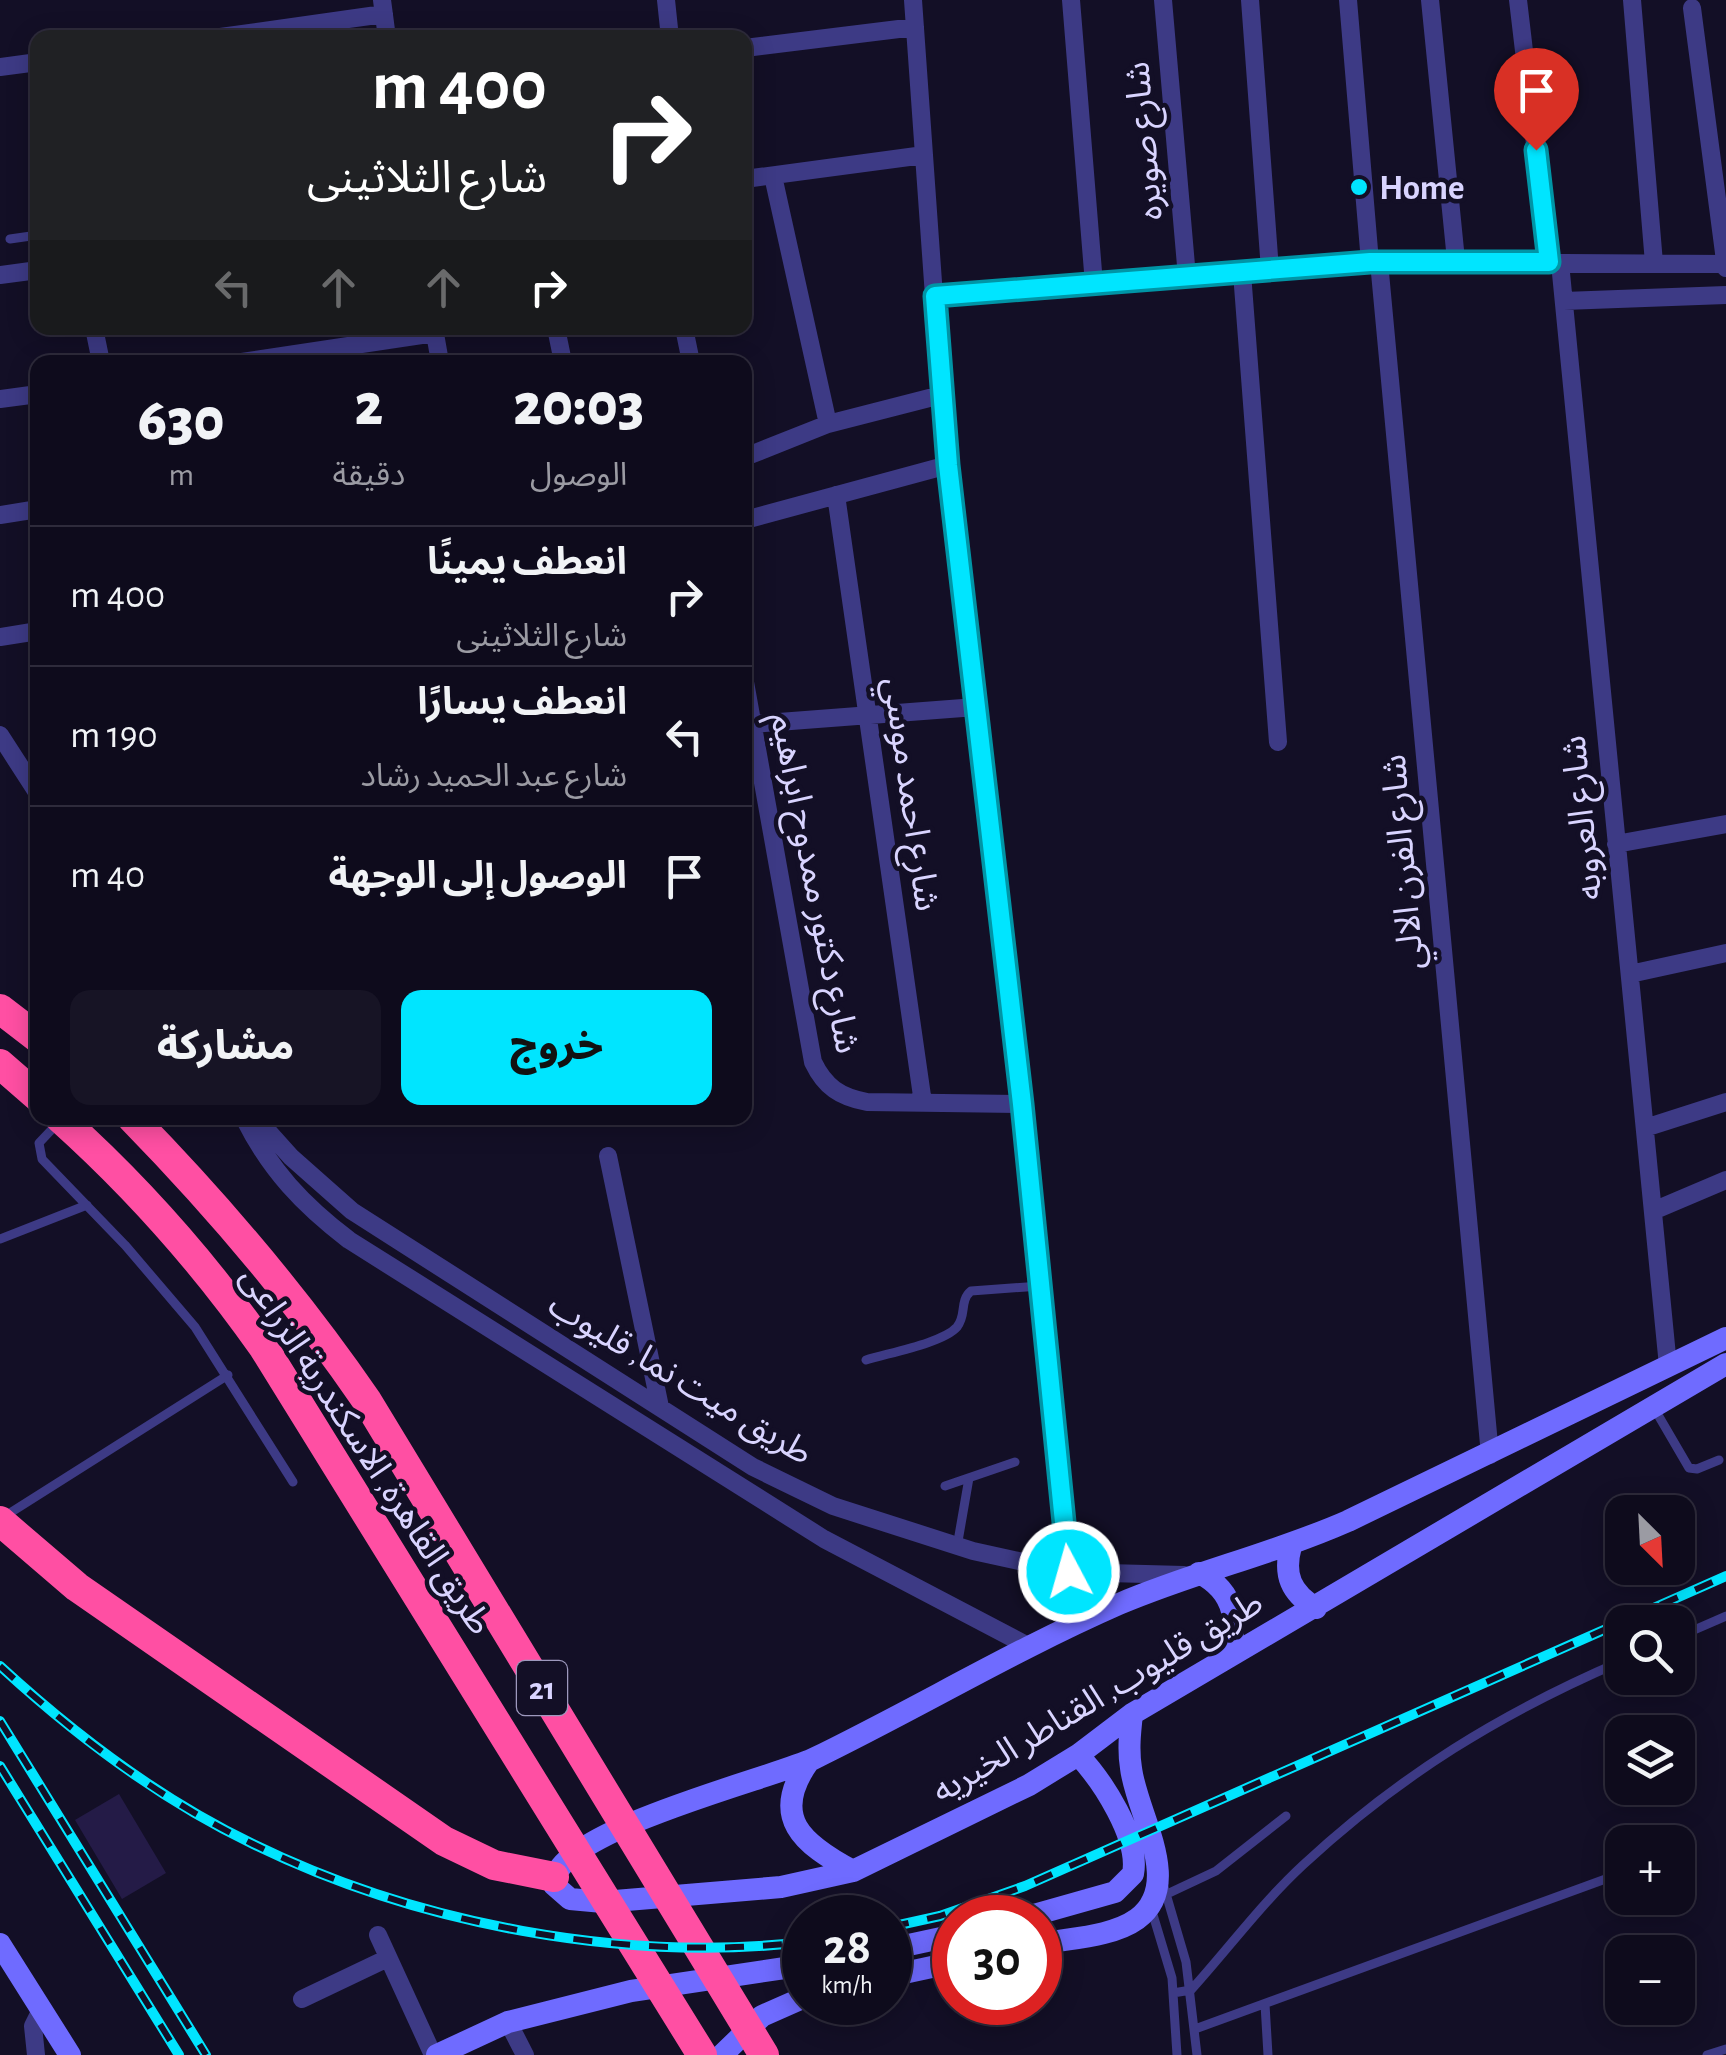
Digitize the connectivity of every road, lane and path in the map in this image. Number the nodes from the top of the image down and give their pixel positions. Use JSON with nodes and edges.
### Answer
{"nodes":[{"id":1,"x":666,"y":0,"type":"edge"},
{"id":2,"x":913,"y":0,"type":"edge"},
{"id":3,"x":1071,"y":0,"type":"edge"},
{"id":4,"x":1163,"y":0,"type":"edge"},
{"id":5,"x":1250,"y":0,"type":"edge"},
{"id":6,"x":1348,"y":0,"type":"edge"},
{"id":7,"x":1430,"y":0,"type":"edge"},
{"id":8,"x":1518,"y":0,"type":"edge"},
{"id":9,"x":1632,"y":0,"type":"edge"},
{"id":10,"x":383,"y":7,"type":"edge"},
{"id":11,"x":1692,"y":8,"type":"dead end"},
{"id":12,"x":915,"y":27,"type":"junction"},
{"id":13,"x":257,"y":30,"type":"edge"},
{"id":14,"x":669,"y":30,"type":"edge"},
{"id":15,"x":752,"y":47,"type":"edge"},
{"id":16,"x":30,"y":63,"type":"edge"},
{"id":17,"x":0,"y":67,"type":"edge"},
{"id":18,"x":924,"y":155,"type":"junction"},
{"id":19,"x":773,"y":176,"type":"junction"},
{"id":20,"x":752,"y":178,"type":"edge"},
{"id":21,"x":30,"y":236,"type":"edge"},
{"id":22,"x":10,"y":239,"type":"dead end"},
{"id":23,"x":1456,"y":260,"type":"junction"},
{"id":24,"x":1375,"y":262,"type":"junction"},
{"id":25,"x":1555,"y":262,"type":"junction"},
{"id":26,"x":1654,"y":263,"type":"junction"},
{"id":27,"x":1726,"y":265,"type":"edge"},
{"id":28,"x":1270,"y":270,"type":"junction"},
{"id":29,"x":30,"y":271,"type":"edge"},
{"id":30,"x":1242,"y":272,"type":"junction"},
{"id":31,"x":0,"y":275,"type":"edge"},
{"id":32,"x":1187,"y":277,"type":"junction"},
{"id":33,"x":1094,"y":284,"type":"junction"},
{"id":34,"x":1726,"y":295,"type":"edge"},
{"id":35,"x":935,"y":296,"type":"junction"},
{"id":36,"x":1564,"y":300,"type":"junction"},
{"id":37,"x":405,"y":335,"type":"edge"},
{"id":38,"x":284,"y":355,"type":"edge"},
{"id":39,"x":30,"y":395,"type":"edge"},
{"id":40,"x":941,"y":395,"type":"junction"},
{"id":41,"x":0,"y":400,"type":"edge"},
{"id":42,"x":828,"y":424,"type":"junction"},
{"id":43,"x":752,"y":455,"type":"edge"},
{"id":44,"x":948,"y":465,"type":"junction"},
{"id":45,"x":836,"y":495,"type":"junction"},
{"id":46,"x":30,"y":510,"type":"edge"},
{"id":47,"x":0,"y":515,"type":"edge"},
{"id":48,"x":752,"y":518,"type":"edge"},
{"id":49,"x":30,"y":632,"type":"edge"},
{"id":50,"x":0,"y":637,"type":"edge"},
{"id":51,"x":976,"y":707,"type":"junction"},
{"id":52,"x":868,"y":715,"type":"junction"},
{"id":53,"x":752,"y":724,"type":"joint"},
{"id":54,"x":0,"y":734,"type":"edge"},
{"id":55,"x":1278,"y":742,"type":"dead end"},
{"id":56,"x":30,"y":781,"type":"edge"},
{"id":57,"x":1726,"y":824,"type":"edge"},
{"id":58,"x":1616,"y":844,"type":"junction"},
{"id":59,"x":1726,"y":953,"type":"edge"},
{"id":60,"x":1630,"y":974,"type":"junction"},
{"id":61,"x":0,"y":1009,"type":"edge"},
{"id":62,"x":30,"y":1032,"type":"edge"},
{"id":63,"x":0,"y":1064,"type":"edge"},
{"id":64,"x":30,"y":1091,"type":"edge"},
{"id":65,"x":1726,"y":1102,"type":"edge"},
{"id":66,"x":923,"y":1103,"type":"junction"},
{"id":67,"x":1022,"y":1104,"type":"junction"},
{"id":68,"x":55,"y":1125,"type":"edge"},
{"id":69,"x":68,"y":1125,"type":"edge"},
{"id":70,"x":139,"y":1125,"type":"edge"},
{"id":71,"x":248,"y":1125,"type":"edge"},
{"id":72,"x":262,"y":1125,"type":"edge"},
{"id":73,"x":1644,"y":1128,"type":"junction"},
{"id":74,"x":608,"y":1156,"type":"dead end"},
{"id":75,"x":1726,"y":1180,"type":"edge"},
{"id":76,"x":86,"y":1205,"type":"junction"},
{"id":77,"x":1653,"y":1211,"type":"junction"},
{"id":78,"x":0,"y":1239,"type":"edge"},
{"id":79,"x":1040,"y":1286,"type":"junction"},
{"id":80,"x":1726,"y":1338,"type":"edge"},
{"id":81,"x":866,"y":1360,"type":"dead end"},
{"id":82,"x":1726,"y":1364,"type":"edge"},
{"id":83,"x":1668,"y":1366,"type":"junction"},
{"id":84,"x":228,"y":1375,"type":"junction"},
{"id":85,"x":1653,"y":1405,"type":"junction"},
{"id":86,"x":660,"y":1408,"type":"junction"},
{"id":87,"x":1490,"y":1456,"type":"junction"},
{"id":88,"x":1720,"y":1460,"type":"dead end"},
{"id":89,"x":1016,"y":1462,"type":"dead end"},
{"id":90,"x":969,"y":1478,"type":"junction"},
{"id":91,"x":294,"y":1482,"type":"dead end"},
{"id":92,"x":946,"y":1486,"type":"dead end"},
{"id":93,"x":0,"y":1520,"type":"edge"},
{"id":94,"x":1291,"y":1546,"type":"junction"},
{"id":95,"x":957,"y":1547,"type":"junction"},
{"id":96,"x":1069,"y":1572,"type":"junction"},
{"id":97,"x":1195,"y":1574,"type":"junction"},
{"id":98,"x":1316,"y":1608,"type":"junction"},
{"id":99,"x":1726,"y":1616,"type":"edge"},
{"id":100,"x":1695,"y":1630,"type":"edge"},
{"id":101,"x":1028,"y":1646,"type":"junction"},
{"id":102,"x":1222,"y":1660,"type":"junction"},
{"id":103,"x":1605,"y":1669,"type":"edge"},
{"id":104,"x":1132,"y":1714,"type":"junction"},
{"id":105,"x":1078,"y":1755,"type":"junction"},
{"id":106,"x":810,"y":1761,"type":"junction"},
{"id":107,"x":1286,"y":1816,"type":"dead end"},
{"id":108,"x":852,"y":1871,"type":"junction"},
{"id":109,"x":554,"y":1877,"type":"junction"},
{"id":110,"x":1605,"y":1879,"type":"edge"},
{"id":111,"x":1126,"y":1884,"type":"junction"},
{"id":112,"x":1158,"y":1900,"type":"junction"},
{"id":113,"x":1062,"y":1907,"type":"edge"},
{"id":114,"x":378,"y":1935,"type":"dead end"},
{"id":115,"x":1062,"y":1939,"type":"edge"},
{"id":116,"x":0,"y":1944,"type":"edge"},
{"id":117,"x":388,"y":1958,"type":"junction"},
{"id":118,"x":782,"y":1968,"type":"edge"},
{"id":119,"x":1191,"y":1990,"type":"junction"},
{"id":120,"x":1173,"y":1993,"type":"junction"},
{"id":121,"x":302,"y":1999,"type":"dead end"},
{"id":122,"x":1264,"y":2004,"type":"junction"},
{"id":123,"x":782,"y":2007,"type":"edge"},
{"id":124,"x":41,"y":2010,"type":"junction"},
{"id":125,"x":508,"y":2022,"type":"junction"},
{"id":126,"x":1196,"y":2029,"type":"junction"},
{"id":127,"x":1726,"y":2049,"type":"edge"},
{"id":128,"x":446,"y":2053,"type":"edge"},
{"id":129,"x":36,"y":2055,"type":"edge"},
{"id":130,"x":70,"y":2055,"type":"edge"},
{"id":131,"x":525,"y":2055,"type":"edge"},
{"id":132,"x":702,"y":2055,"type":"edge"},
{"id":133,"x":722,"y":2055,"type":"edge"},
{"id":134,"x":764,"y":2055,"type":"edge"},
{"id":135,"x":1177,"y":2055,"type":"edge"},
{"id":136,"x":1197,"y":2055,"type":"edge"},
{"id":137,"x":1268,"y":2055,"type":"edge"},
{"id":138,"x":1707,"y":2055,"type":"edge"}],
"edges":[{"from":1,"to":14,"type":"street"},
{"from":2,"to":12,"type":"street"},
{"from":3,"to":33,"type":"street"},
{"from":4,"to":32,"type":"street","name":"شارع صويره"},
{"from":5,"to":28,"type":"street"},
{"from":6,"to":24,"type":"street","name":"شارع الفرن الالي"},
{"from":7,"to":23,"type":"street"},
{"from":8,"to":25,"type":"street","name":"شارع العروبه"},
{"from":9,"to":26,"type":"street"},
{"from":10,"to":13,"type":"street"},
{"from":11,"to":27,"type":"street"},
{"from":12,"to":15,"type":"street"},
{"from":12,"to":18,"type":"street"},
{"from":16,"to":17,"type":"street"},
{"from":18,"to":19,"type":"street"},
{"from":18,"to":35,"type":"street"},
{"from":19,"to":20,"type":"street"},
{"from":19,"to":42,"type":"street"},
{"from":21,"to":22,"type":"lane"},
{"from":23,"to":24,"type":"street"},
{"from":23,"to":25,"type":"street"},
{"from":24,"to":28,"type":"street"},
{"from":24,"to":87,"type":"street","name":"شارع الفرن الالي"},
{"from":25,"to":26,"type":"street"},
{"from":25,"to":36,"type":"street","name":"شارع العروبه"},
{"from":26,"to":27,"type":"street"},
{"from":28,"to":30,"type":"street"},
{"from":29,"to":31,"type":"street"},
{"from":30,"to":32,"type":"street"},
{"from":30,"to":55,"type":"street"},
{"from":32,"to":33,"type":"street"},
{"from":33,"to":35,"type":"street"},
{"from":34,"to":36,"type":"street"},
{"from":35,"to":40,"type":"street"},
{"from":36,"to":58,"type":"street","name":"شارع العروبه"},
{"from":37,"to":38,"type":"street"},
{"from":39,"to":41,"type":"street"},
{"from":40,"to":42,"type":"street"},
{"from":40,"to":44,"type":"street"},
{"from":42,"to":43,"type":"street"},
{"from":44,"to":45,"type":"street"},
{"from":44,"to":51,"type":"street"},
{"from":45,"to":48,"type":"street"},
{"from":45,"to":52,"type":"street","name":"شارع احمد موسي"},
{"from":46,"to":47,"type":"street"},
{"from":49,"to":50,"type":"street"},
{"from":51,"to":52,"type":"street"},
{"from":51,"to":67,"type":"street"},
{"from":52,"to":53,"type":"street"},
{"from":52,"to":66,"type":"street","name":"شارع احمد موسي"},
{"from":53,"to":66,"type":"street","name":"شارع دكتور ممدوح ابراهيم"},
{"from":54,"to":56,"type":"street"},
{"from":57,"to":58,"type":"street"},
{"from":58,"to":60,"type":"street","name":"شارع العروبه"},
{"from":59,"to":60,"type":"street"},
{"from":60,"to":73,"type":"street","name":"شارع العروبه"},
{"from":61,"to":62,"type":"highway"},
{"from":63,"to":64,"type":"highway"},
{"from":65,"to":73,"type":"street"},
{"from":66,"to":67,"type":"street"},
{"from":67,"to":79,"type":"street"},
{"from":68,"to":76,"type":"lane"},
{"from":69,"to":132,"type":"highway","name":"طريق القاهرة, الاسكندرية الزراعى","number":"21"},
{"from":70,"to":134,"type":"highway","name":"طريق القاهرة, الاسكندرية الزراعى","number":"21"},
{"from":71,"to":101,"type":"street","name":"طريق ميت نما, قليوب"},
{"from":72,"to":86,"type":"street","name":"طريق ميت نما, قليوب"},
{"from":73,"to":77,"type":"street","name":"شارع العروبه"},
{"from":74,"to":86,"type":"street"},
{"from":75,"to":77,"type":"street"},
{"from":76,"to":78,"type":"lane"},
{"from":76,"to":84,"type":"lane"},
{"from":77,"to":83,"type":"street","name":"شارع العروبه"},
{"from":79,"to":81,"type":"lane"},
{"from":79,"to":96,"type":"street"},
{"from":80,"to":83,"type":"main road","name":"طريق قليوب, القناطر الخيريه"},
{"from":82,"to":85,"type":"main road","name":"طريق قليوب, القناطر الخيريه"},
{"from":83,"to":87,"type":"main road","name":"طريق قليوب, القناطر الخيريه"},
{"from":84,"to":91,"type":"lane"},
{"from":84,"to":93,"type":"lane"},
{"from":85,"to":88,"type":"lane"},
{"from":85,"to":98,"type":"main road","name":"طريق قليوب, القناطر الخيريه"},
{"from":86,"to":95,"type":"street","name":"طريق ميت نما, قليوب"},
{"from":87,"to":94,"type":"main road","name":"طريق قليوب, القناطر الخيريه"},
{"from":89,"to":90,"type":"lane"},
{"from":90,"to":92,"type":"lane"},
{"from":90,"to":95,"type":"lane"},
{"from":93,"to":109,"type":"highway"},
{"from":94,"to":97,"type":"main road","name":"طريق قليوب, القناطر الخيريه"},
{"from":94,"to":98,"type":"main road"},
{"from":95,"to":96,"type":"street","name":"طريق ميت نما, قليوب"},
{"from":96,"to":97,"type":"street","name":"طريق ميت نما, قليوب"},
{"from":97,"to":101,"type":"main road","name":"طريق قليوب, القناطر الخيريه"},
{"from":97,"to":102,"type":"main road"},
{"from":98,"to":102,"type":"main road","name":"طريق قليوب, القناطر الخيريه"},
{"from":99,"to":100,"type":"lane"},
{"from":101,"to":106,"type":"main road","name":"طريق قليوب, القناطر الخيريه"},
{"from":102,"to":104,"type":"main road","name":"طريق قليوب, القناطر الخيريه"},
{"from":103,"to":119,"type":"lane"},
{"from":104,"to":105,"type":"main road","name":"طريق قليوب, القناطر الخيريه"},
{"from":104,"to":112,"type":"main road"},
{"from":105,"to":108,"type":"main road","name":"طريق قليوب, القناطر الخيريه"},
{"from":105,"to":111,"type":"main road"},
{"from":106,"to":108,"type":"main road"},
{"from":106,"to":109,"type":"main road","name":"طريق قليوب, القناطر الخيريه"},
{"from":107,"to":112,"type":"lane"},
{"from":108,"to":109,"type":"main road","name":"طريق قليوب, القناطر الخيريه"},
{"from":110,"to":122,"type":"lane"},
{"from":111,"to":112,"type":"main road"},
{"from":111,"to":113,"type":"main road"},
{"from":112,"to":115,"type":"main road"},
{"from":112,"to":119,"type":"lane"},
{"from":112,"to":120,"type":"lane"},
{"from":114,"to":117,"type":"street"},
{"from":116,"to":124,"type":"main road"},
{"from":117,"to":121,"type":"street"},
{"from":117,"to":128,"type":"street"},
{"from":118,"to":125,"type":"main road"},
{"from":119,"to":120,"type":"lane"},
{"from":119,"to":126,"type":"lane"},
{"from":120,"to":135,"type":"lane"},
{"from":122,"to":126,"type":"lane"},
{"from":122,"to":137,"type":"lane"},
{"from":123,"to":133,"type":"main road"},
{"from":124,"to":129,"type":"street"},
{"from":124,"to":130,"type":"main road"},
{"from":125,"to":128,"type":"main road"},
{"from":125,"to":131,"type":"street"},
{"from":126,"to":136,"type":"lane"},
{"from":127,"to":138,"type":"lane"}]}
